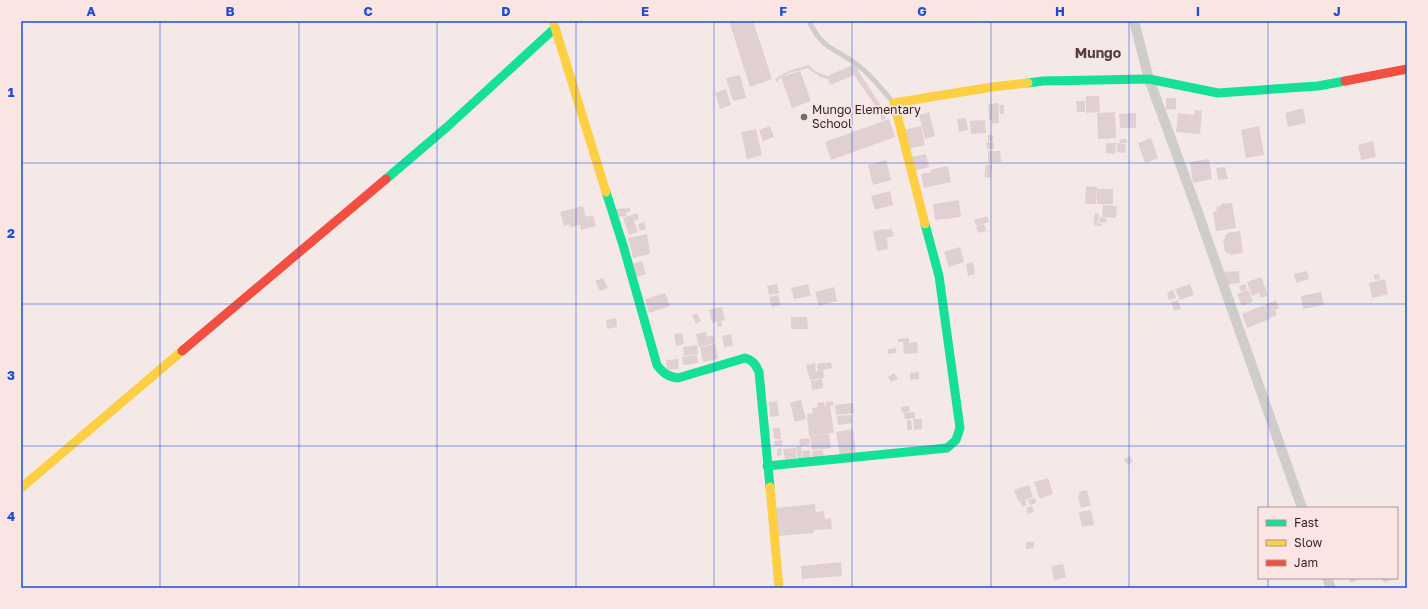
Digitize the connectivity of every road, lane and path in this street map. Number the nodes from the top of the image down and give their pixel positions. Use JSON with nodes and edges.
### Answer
{"nodes":[{"id":1,"x":809,"y":21,"type":"edge"},
{"id":2,"x":1134,"y":21,"type":"edge"},
{"id":3,"x":554,"y":25,"type":"edge"},
{"id":4,"x":1407,"y":69,"type":"edge"},
{"id":5,"x":1149,"y":79,"type":"junction"},
{"id":6,"x":894,"y":103,"type":"junction"},
{"id":7,"x":767,"y":466,"type":"junction"},
{"id":8,"x":21,"y":488,"type":"edge"},
{"id":9,"x":1302,"y":507,"type":"edge"},
{"id":10,"x":779,"y":588,"type":"edge"}],
"edges":[{"from":1,"to":6,"type":"lane"},
{"from":2,"to":5,"type":"street"},
{"from":3,"to":7,"type":"street"},
{"from":3,"to":8,"type":"street"},
{"from":4,"to":5,"type":"street"},
{"from":5,"to":6,"type":"street"},
{"from":5,"to":9,"type":"street"},
{"from":6,"to":7,"type":"street"},
{"from":7,"to":10,"type":"street"}]}
